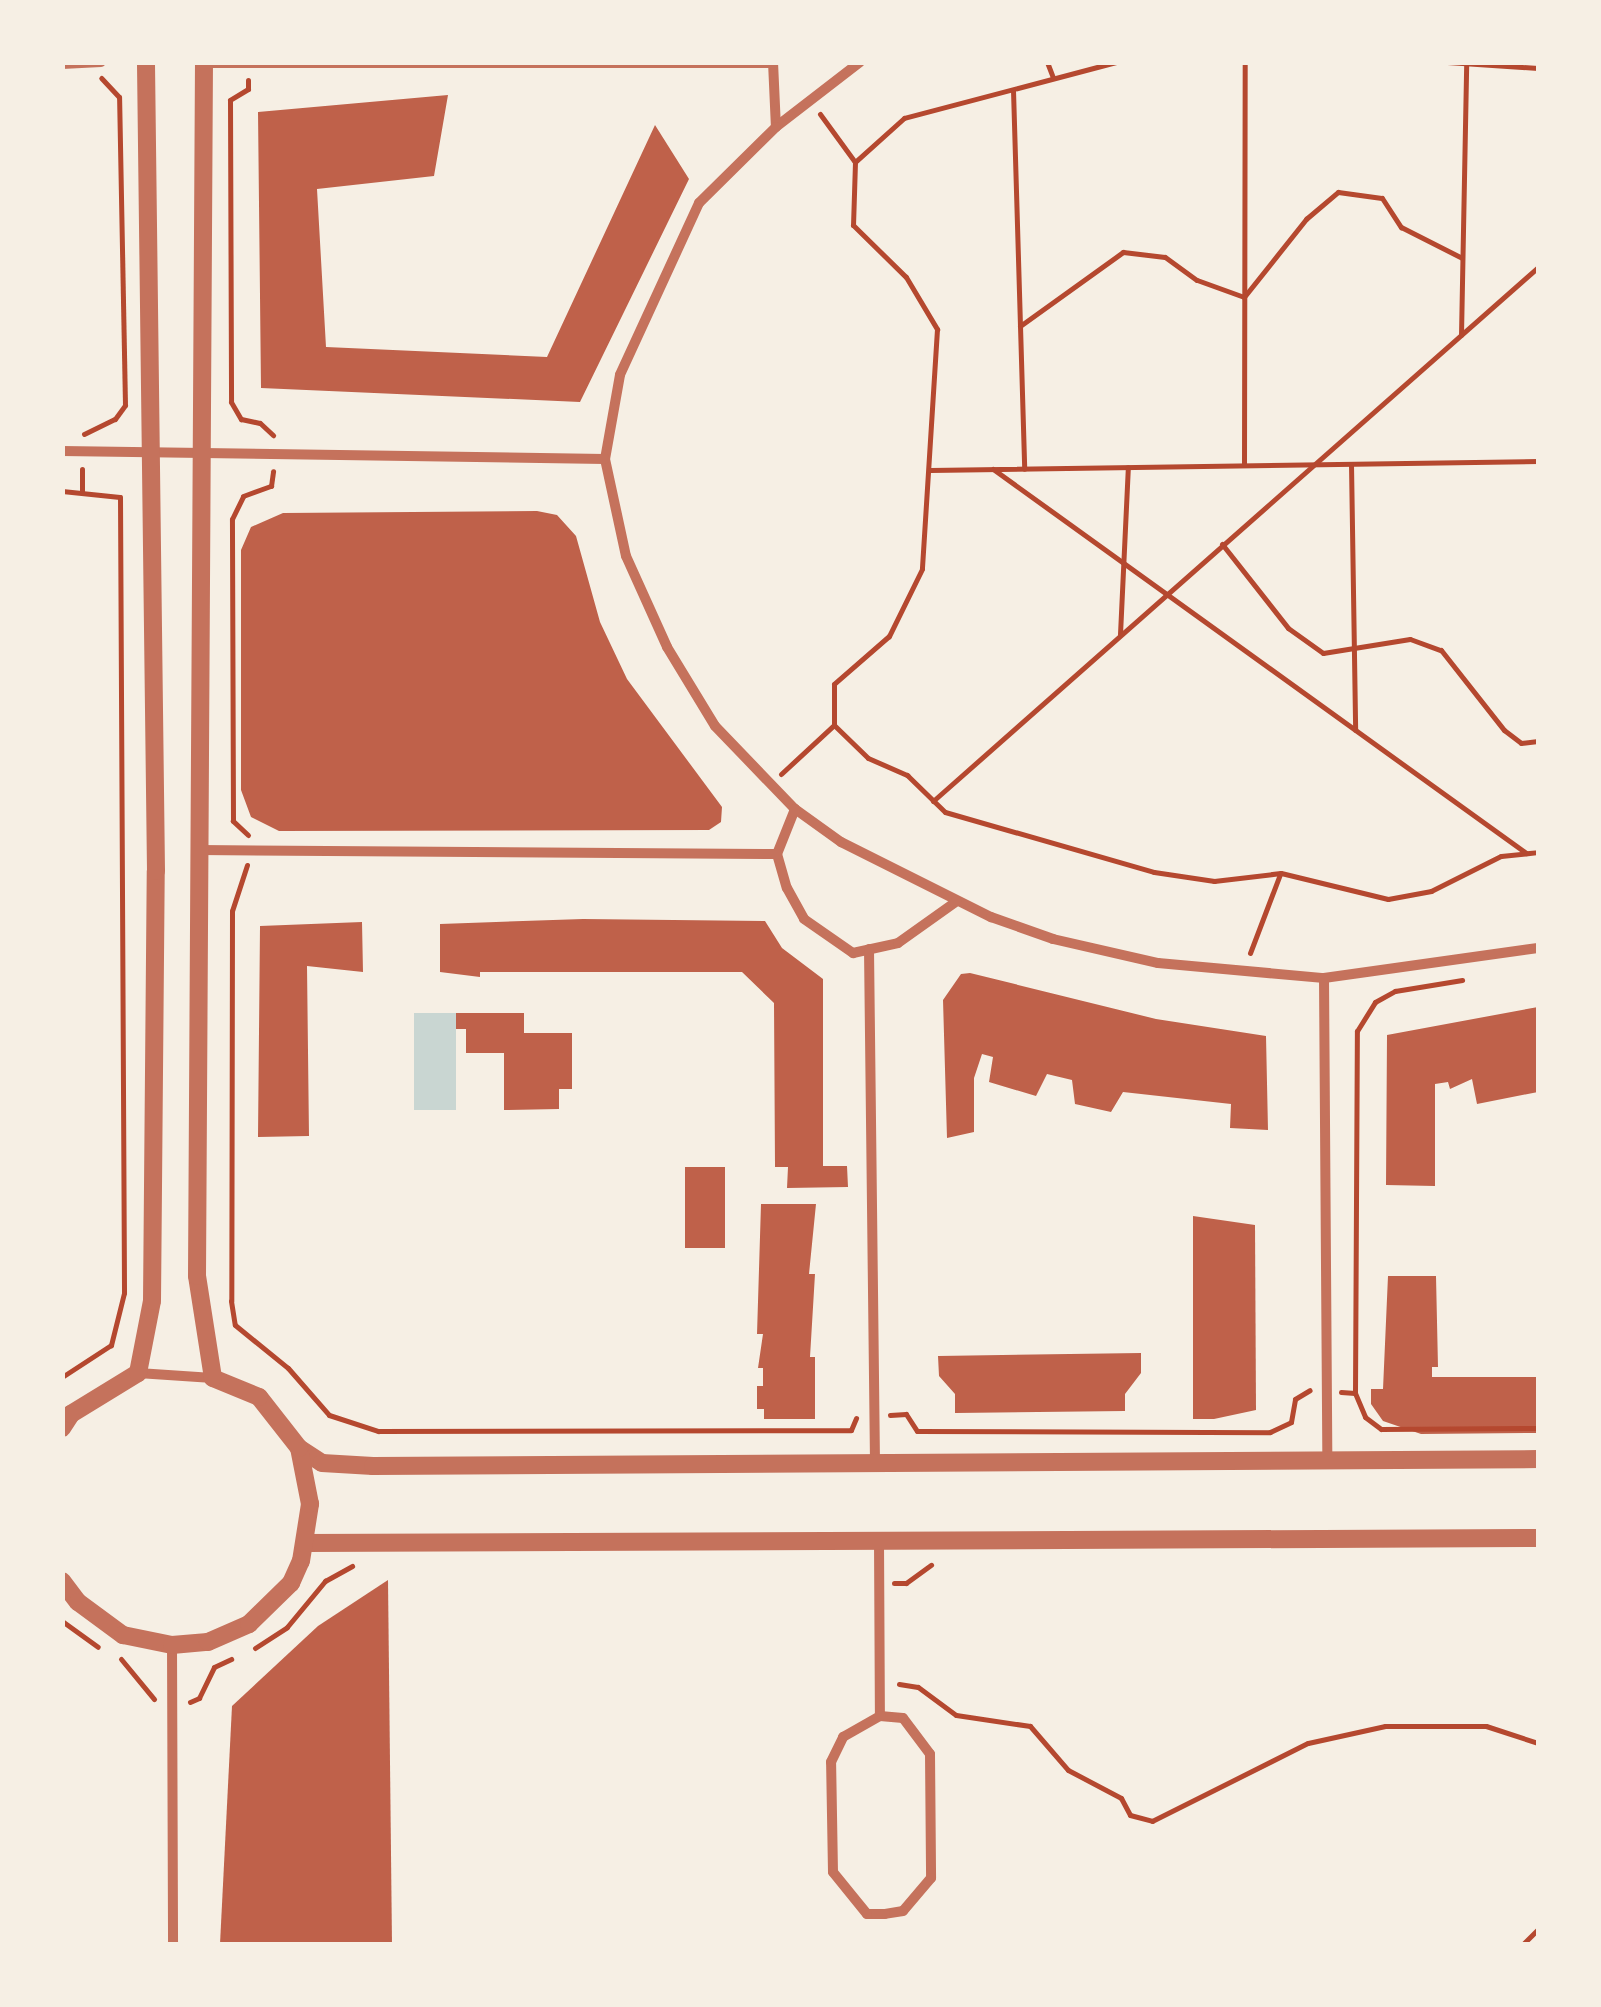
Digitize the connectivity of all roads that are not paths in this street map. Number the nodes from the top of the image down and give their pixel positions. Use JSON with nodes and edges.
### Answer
{"nodes":[{"id":1,"x":101,"y":62,"type":"edge"},
{"id":2,"x":146,"y":62,"type":"edge"},
{"id":3,"x":860,"y":62,"type":"edge"},
{"id":4,"x":204,"y":63,"type":"edge"},
{"id":5,"x":249,"y":63,"type":"edge"},
{"id":6,"x":773,"y":63,"type":"edge"},
{"id":7,"x":62,"y":64,"type":"edge"},
{"id":8,"x":776,"y":127,"type":"junction"},
{"id":9,"x":62,"y":451,"type":"edge"},
{"id":10,"x":148,"y":451,"type":"junction"},
{"id":11,"x":198,"y":455,"type":"junction"},
{"id":12,"x":605,"y":458,"type":"junction"},
{"id":13,"x":796,"y":809,"type":"junction"},
{"id":14,"x":199,"y":850,"type":"junction"},
{"id":15,"x":777,"y":854,"type":"junction"},
{"id":16,"x":956,"y":902,"type":"junction"},
{"id":17,"x":1538,"y":948,"type":"edge"},
{"id":18,"x":869,"y":949,"type":"junction"},
{"id":19,"x":1324,"y":978,"type":"junction"},
{"id":20,"x":138,"y":1373,"type":"junction"},
{"id":21,"x":213,"y":1378,"type":"junction"},
{"id":22,"x":62,"y":1428,"type":"edge"},
{"id":23,"x":299,"y":1448,"type":"junction"},
{"id":24,"x":1538,"y":1459,"type":"edge"},
{"id":25,"x":875,"y":1461,"type":"junction"},
{"id":26,"x":1327,"y":1461,"type":"junction"},
{"id":27,"x":1538,"y":1538,"type":"edge"},
{"id":28,"x":879,"y":1541,"type":"junction"},
{"id":29,"x":305,"y":1543,"type":"junction"},
{"id":30,"x":62,"y":1581,"type":"edge"},
{"id":31,"x":172,"y":1645,"type":"junction"},
{"id":32,"x":880,"y":1716,"type":"junction"},
{"id":33,"x":173,"y":1944,"type":"edge"}],
"edges":[{"from":1,"to":7,"type":"street"},
{"from":2,"to":10,"type":"street"},
{"from":3,"to":8,"type":"street"},
{"from":4,"to":5,"type":"street"},
{"from":4,"to":11,"type":"street"},
{"from":5,"to":6,"type":"street"},
{"from":6,"to":8,"type":"street"},
{"from":8,"to":12,"type":"street"},
{"from":9,"to":10,"type":"street"},
{"from":10,"to":11,"type":"street"},
{"from":10,"to":20,"type":"street"},
{"from":11,"to":12,"type":"street"},
{"from":11,"to":14,"type":"street"},
{"from":12,"to":13,"type":"street"},
{"from":13,"to":15,"type":"street"},
{"from":13,"to":16,"type":"street"},
{"from":14,"to":15,"type":"street"},
{"from":14,"to":21,"type":"street"},
{"from":15,"to":18,"type":"street"},
{"from":16,"to":18,"type":"street"},
{"from":16,"to":19,"type":"street"},
{"from":17,"to":19,"type":"street"},
{"from":18,"to":25,"type":"street"},
{"from":19,"to":26,"type":"street"},
{"from":20,"to":21,"type":"street"},
{"from":20,"to":22,"type":"street"},
{"from":21,"to":23,"type":"street"},
{"from":23,"to":25,"type":"street"},
{"from":23,"to":29,"type":"street"},
{"from":24,"to":26,"type":"street"},
{"from":25,"to":26,"type":"street"},
{"from":27,"to":28,"type":"street"},
{"from":28,"to":29,"type":"street"},
{"from":28,"to":32,"type":"street"},
{"from":29,"to":31,"type":"street"},
{"from":30,"to":31,"type":"street"},
{"from":31,"to":33,"type":"street"},
{"from":32,"to":32,"type":"street"}]}
